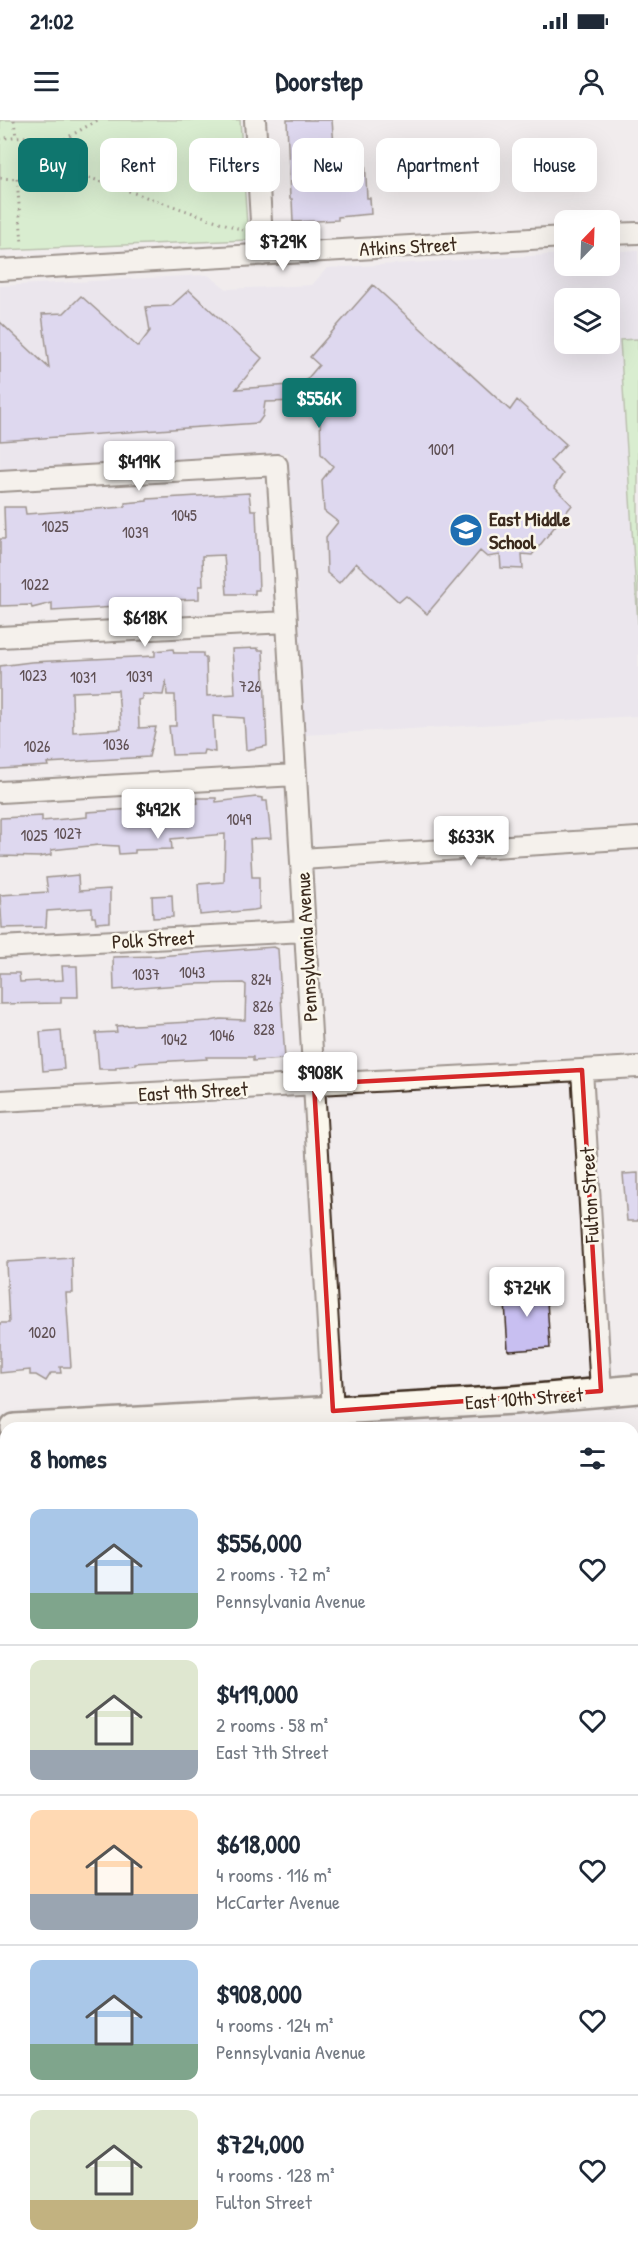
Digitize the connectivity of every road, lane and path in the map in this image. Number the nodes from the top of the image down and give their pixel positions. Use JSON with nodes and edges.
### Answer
{"nodes":[{"id":1,"x":14,"y":120,"type":"edge"},
{"id":2,"x":98,"y":120,"type":"edge"},
{"id":3,"x":255,"y":120,"type":"edge"},
{"id":4,"x":16,"y":137,"type":"junction"},
{"id":5,"x":33,"y":138,"type":"edge"},
{"id":6,"x":66,"y":138,"type":"edge"},
{"id":7,"x":0,"y":139,"type":"edge"},
{"id":8,"x":88,"y":177,"type":"edge"},
{"id":9,"x":0,"y":178,"type":"edge"},
{"id":10,"x":17,"y":179,"type":"joint"},
{"id":11,"x":244,"y":231,"type":"dead end"},
{"id":12,"x":638,"y":233,"type":"edge"},
{"id":13,"x":620,"y":234,"type":"edge"},
{"id":14,"x":554,"y":238,"type":"edge"},
{"id":15,"x":22,"y":243,"type":"dead end"},
{"id":16,"x":263,"y":255,"type":"junction"},
{"id":17,"x":0,"y":270,"type":"edge"},
{"id":18,"x":0,"y":481,"type":"edge"},
{"id":19,"x":288,"y":622,"type":"junction"},
{"id":20,"x":0,"y":637,"type":"edge"},
{"id":21,"x":296,"y":775,"type":"junction"},
{"id":22,"x":0,"y":792,"type":"edge"},
{"id":23,"x":638,"y":838,"type":"edge"},
{"id":24,"x":301,"y":859,"type":"junction"},
{"id":25,"x":305,"y":931,"type":"junction"},
{"id":26,"x":0,"y":947,"type":"edge"},
{"id":27,"x":638,"y":1066,"type":"edge"},
{"id":28,"x":582,"y":1070,"type":"junction"},
{"id":29,"x":314,"y":1084,"type":"junction"},
{"id":30,"x":0,"y":1101,"type":"edge"},
{"id":31,"x":638,"y":1389,"type":"edge"},
{"id":32,"x":601,"y":1391,"type":"junction"},
{"id":33,"x":333,"y":1419,"type":"edge"},
{"id":34,"x":227,"y":1422,"type":"edge"}],
"edges":[{"from":1,"to":4,"type":"path"},
{"from":2,"to":6,"type":"path"},
{"from":3,"to":16,"type":"street"},
{"from":4,"to":5,"type":"path"},
{"from":4,"to":7,"type":"path"},
{"from":8,"to":11,"type":"path"},
{"from":9,"to":10,"type":"path"},
{"from":10,"to":15,"type":"path"},
{"from":12,"to":13,"type":"street"},
{"from":14,"to":16,"type":"street","name":"Atkins Street"},
{"from":16,"to":17,"type":"street","name":"Atkins Street"},
{"from":18,"to":19,"type":"street","name":"Pennsylvania Avenue"},
{"from":19,"to":20,"type":"street"},
{"from":19,"to":21,"type":"street","name":"Pennsylvania Avenue"},
{"from":21,"to":22,"type":"street"},
{"from":21,"to":24,"type":"street","name":"Pennsylvania Avenue"},
{"from":23,"to":24,"type":"street"},
{"from":24,"to":25,"type":"street","name":"Pennsylvania Avenue"},
{"from":25,"to":26,"type":"street","name":"Polk Street"},
{"from":25,"to":29,"type":"street","name":"Pennsylvania Avenue"},
{"from":27,"to":28,"type":"street","name":"East 9th Street"},
{"from":28,"to":29,"type":"street","name":"East 9th Street"},
{"from":28,"to":32,"type":"street","name":"Fulton Street"},
{"from":29,"to":30,"type":"street","name":"East 9th Street"},
{"from":29,"to":33,"type":"street","name":"Pennsylvania Avenue"},
{"from":31,"to":32,"type":"street","name":"East 10th Street"},
{"from":32,"to":33,"type":"street","name":"East 10th Street"},
{"from":33,"to":34,"type":"street","name":"East 10th Street"}]}
